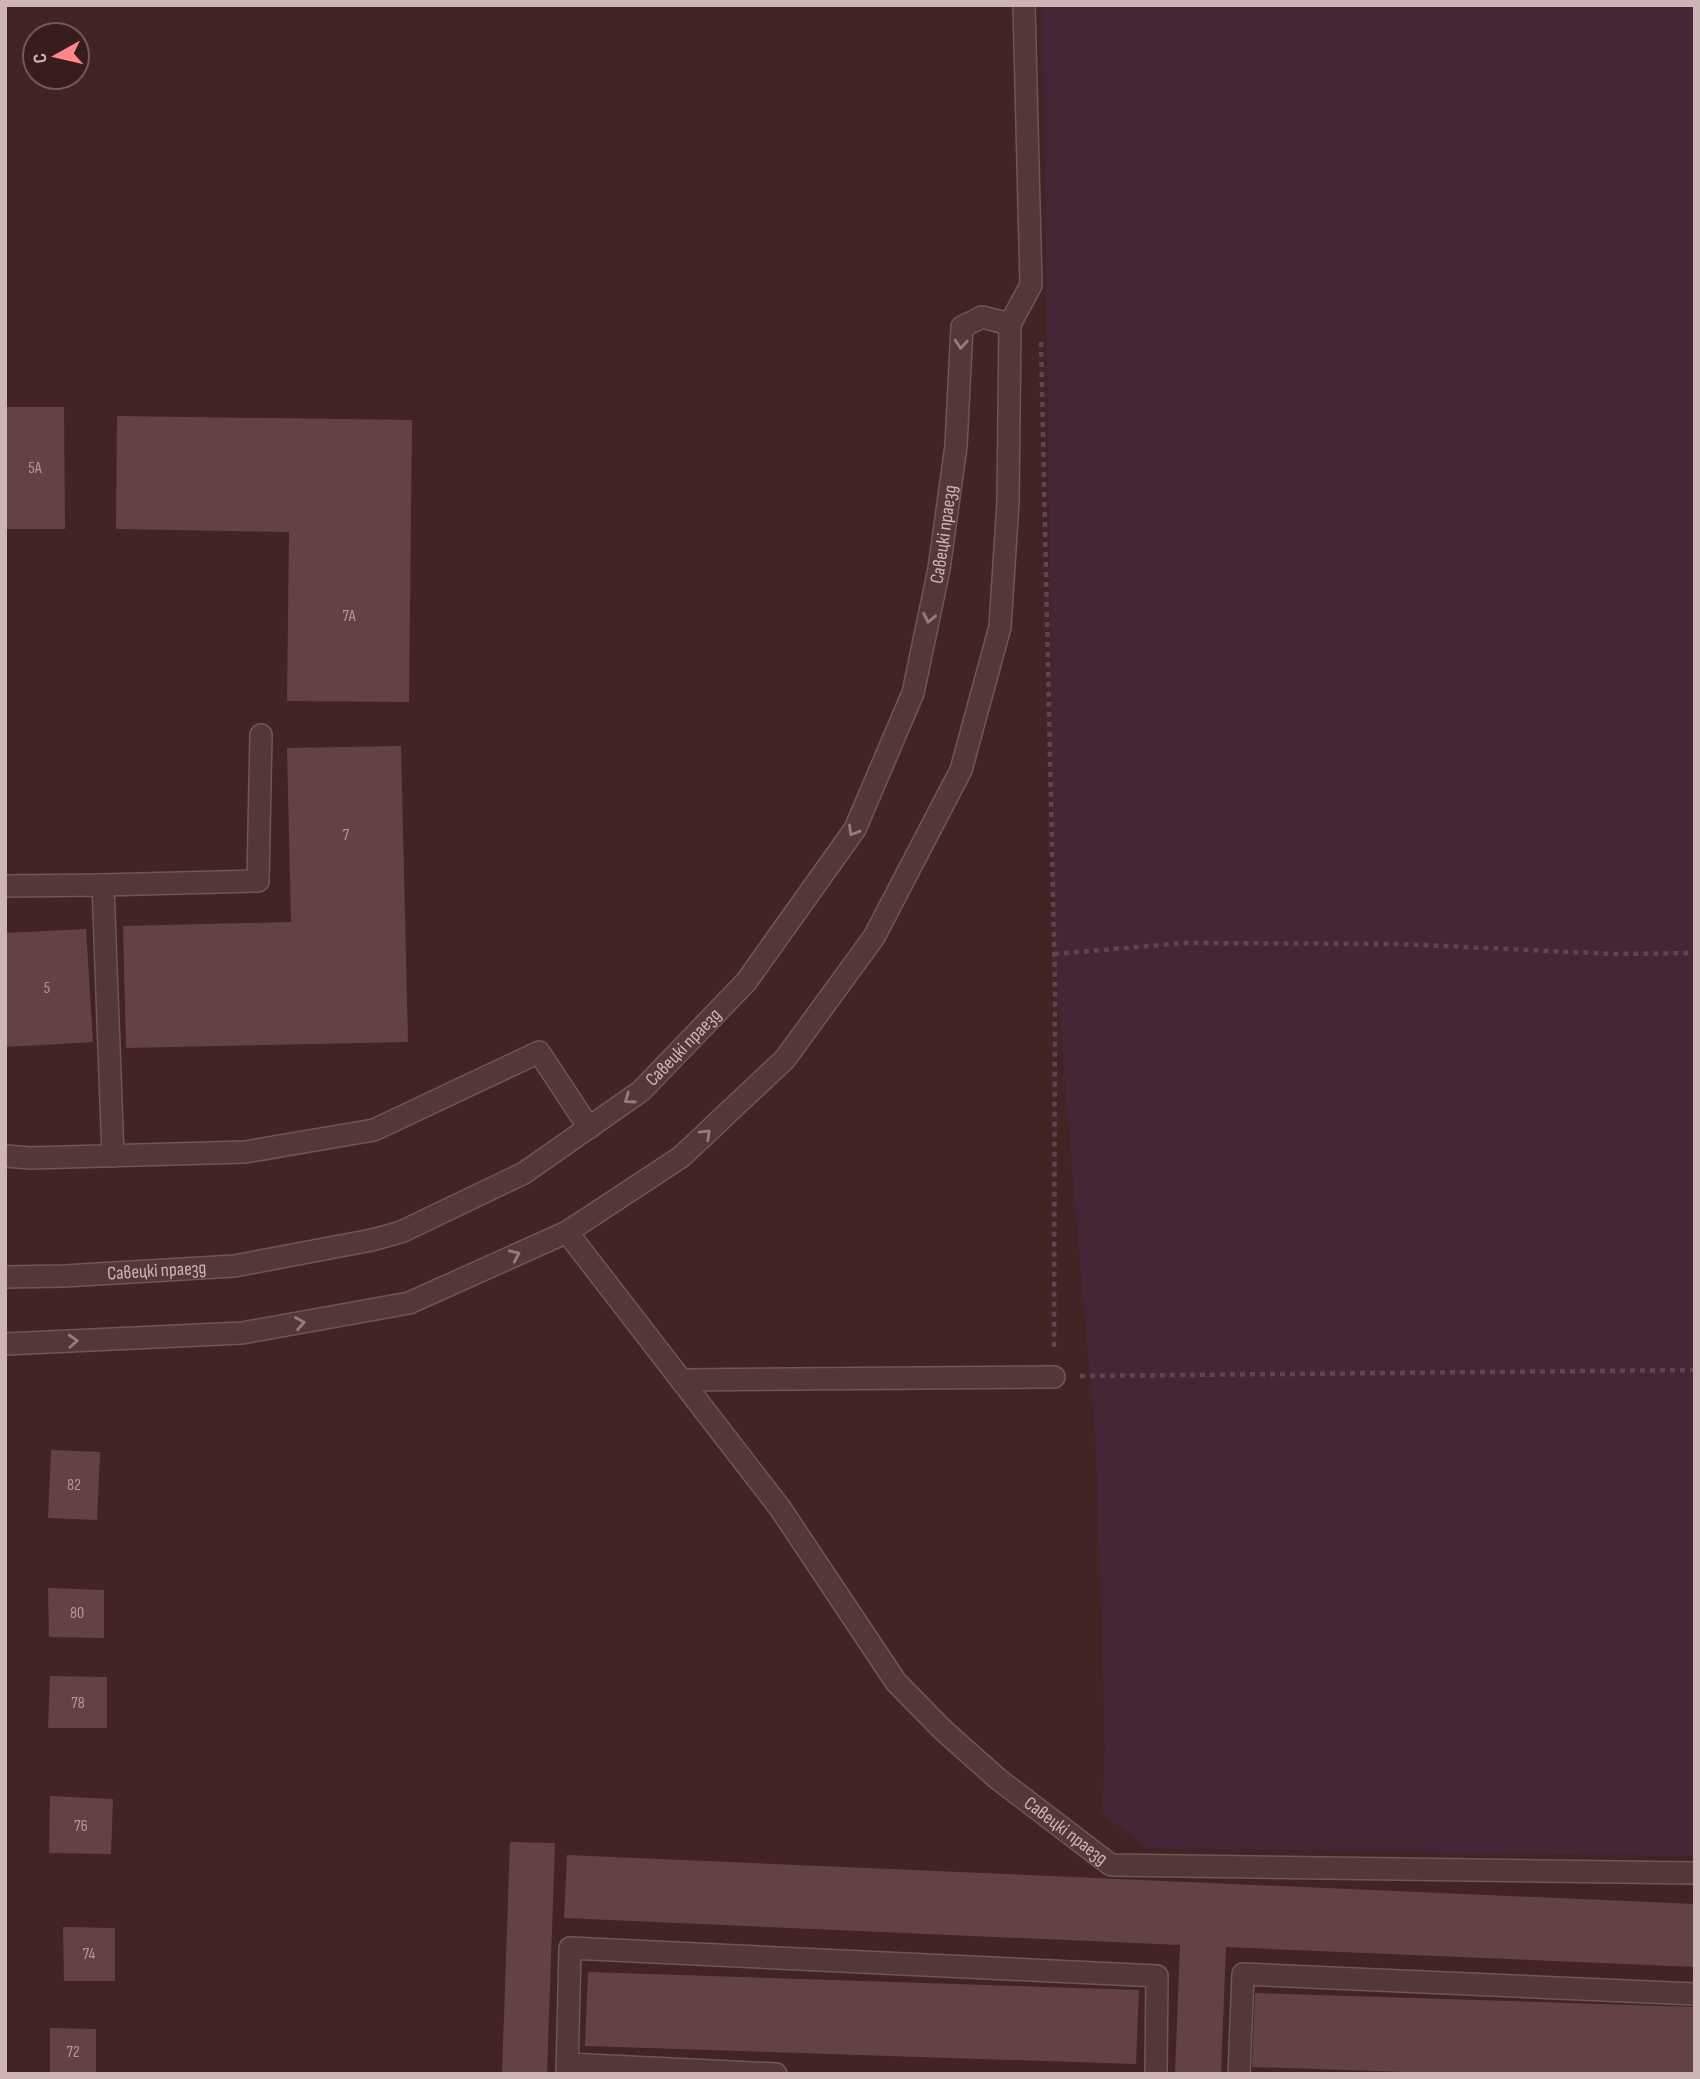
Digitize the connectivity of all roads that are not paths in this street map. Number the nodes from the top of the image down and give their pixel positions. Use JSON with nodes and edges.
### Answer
{"nodes":[{"id":1,"x":1024,"y":5,"type":"edge"},
{"id":2,"x":1010,"y":324,"type":"junction"},
{"id":3,"x":261,"y":735,"type":"dead end"},
{"id":4,"x":103,"y":885,"type":"junction"},
{"id":5,"x":5,"y":886,"type":"edge"},
{"id":6,"x":589,"y":1128,"type":"junction"},
{"id":7,"x":5,"y":1156,"type":"edge"},
{"id":8,"x":113,"y":1156,"type":"junction"},
{"id":9,"x":567,"y":1232,"type":"junction"},
{"id":10,"x":5,"y":1277,"type":"edge"},
{"id":11,"x":5,"y":1344,"type":"edge"},
{"id":12,"x":1054,"y":1377,"type":"road end"},
{"id":13,"x":681,"y":1380,"type":"junction"},
{"id":14,"x":1695,"y":1873,"type":"edge"},
{"id":15,"x":1695,"y":1994,"type":"edge"},
{"id":16,"x":567,"y":2069,"type":"edge"},
{"id":17,"x":776,"y":2074,"type":"edge"},
{"id":18,"x":1156,"y":2074,"type":"edge"},
{"id":19,"x":1239,"y":2074,"type":"edge"}],
"edges":[{"from":1,"to":2,"type":"street"},
{"from":2,"to":6,"type":"street","name":"Савецкі праезд","one_way":true},
{"from":9,"to":2,"type":"street","one_way":true},
{"from":3,"to":4,"type":"street"},
{"from":4,"to":5,"type":"street"},
{"from":4,"to":8,"type":"street"},
{"from":6,"to":8,"type":"street"},
{"from":6,"to":10,"type":"street","name":"Савецкі праезд"},
{"from":7,"to":8,"type":"street"},
{"from":11,"to":9,"type":"street","one_way":true},
{"from":9,"to":13,"type":"street","name":"Савецкі праезд"},
{"from":12,"to":13,"type":"street"},
{"from":13,"to":14,"type":"street","name":"Савецкі праезд"},
{"from":15,"to":19,"type":"street"},
{"from":16,"to":17,"type":"street"},
{"from":16,"to":18,"type":"street"}]}
